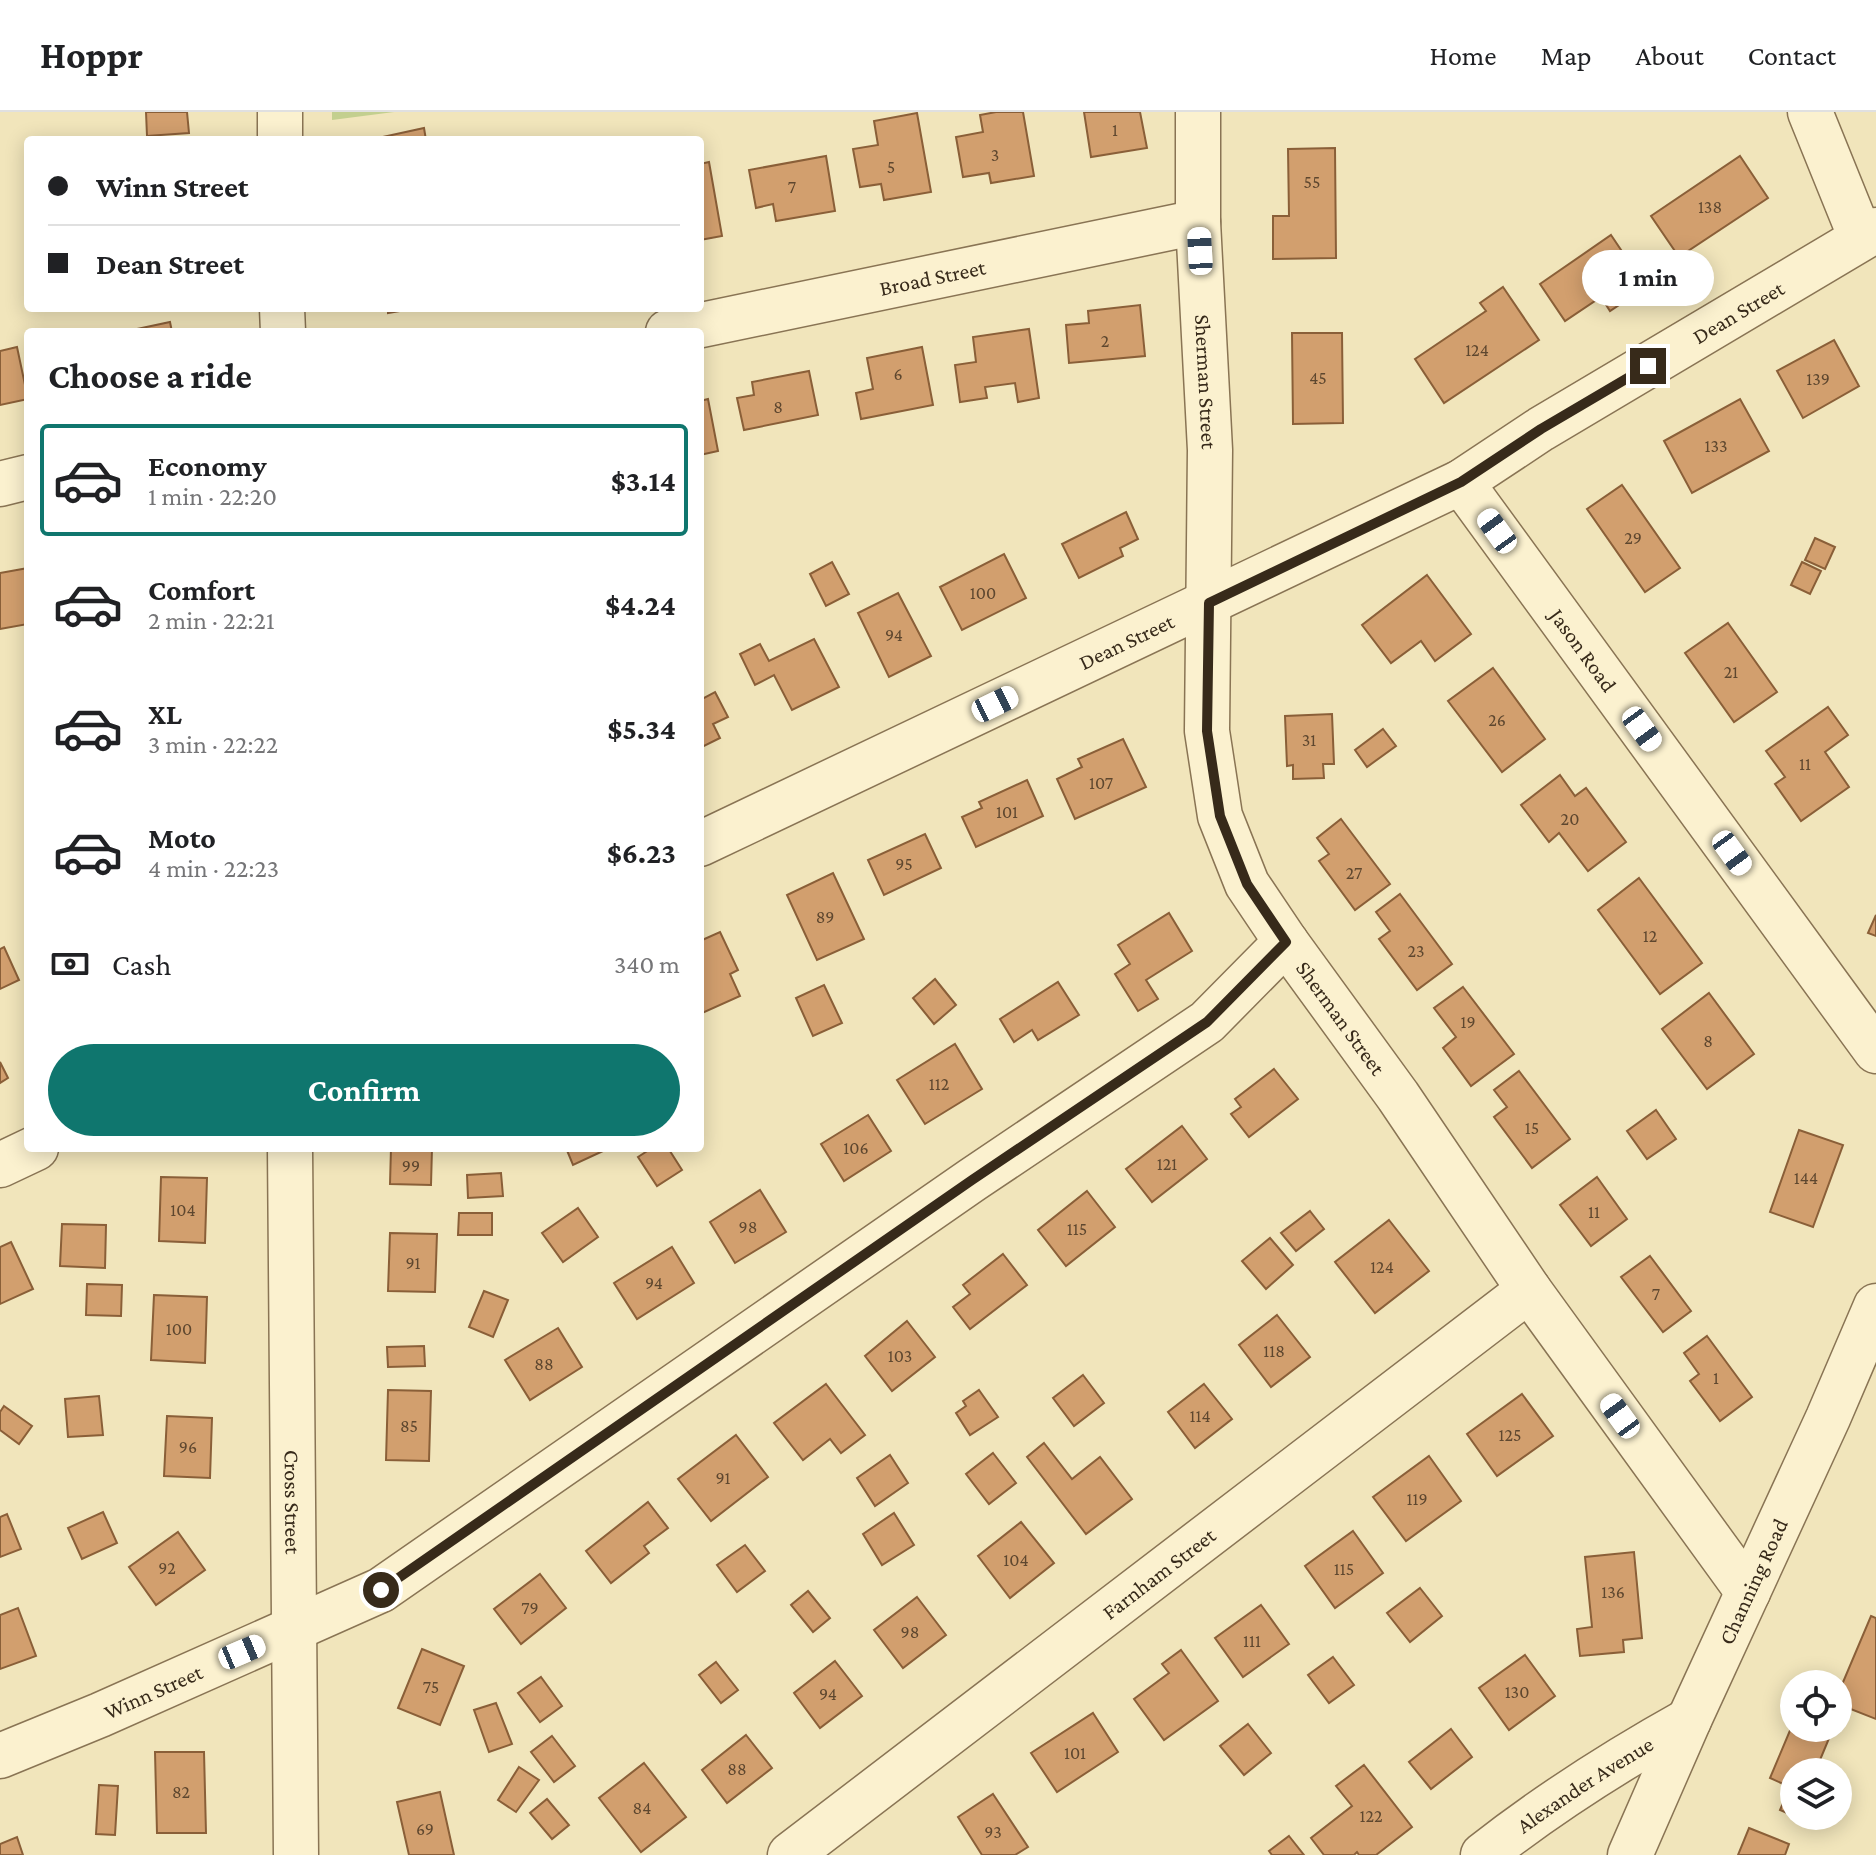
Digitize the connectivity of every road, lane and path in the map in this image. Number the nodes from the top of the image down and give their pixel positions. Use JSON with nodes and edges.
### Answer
{"nodes":[{"id":1,"x":280,"y":112,"type":"edge"},
{"id":2,"x":1198,"y":112,"type":"edge"},
{"id":3,"x":1810,"y":112,"type":"edge"},
{"id":4,"x":280,"y":136,"type":"edge"},
{"id":5,"x":1198,"y":222,"type":"junction"},
{"id":6,"x":1868,"y":234,"type":"edge"},
{"id":7,"x":687,"y":328,"type":"edge"},
{"id":8,"x":24,"y":478,"type":"edge"},
{"id":9,"x":1461,"y":482,"type":"junction"},
{"id":10,"x":0,"y":484,"type":"edge"},
{"id":11,"x":1209,"y":603,"type":"junction"},
{"id":12,"x":704,"y":842,"type":"edge"},
{"id":13,"x":1286,"y":942,"type":"junction"},
{"id":14,"x":1876,"y":1051,"type":"edge"},
{"id":15,"x":28,"y":1152,"type":"edge"},
{"id":16,"x":290,"y":1152,"type":"edge"},
{"id":17,"x":0,"y":1165,"type":"edge"},
{"id":18,"x":1529,"y":1290,"type":"junction"},
{"id":19,"x":1876,"y":1306,"type":"edge"},
{"id":20,"x":1748,"y":1592,"type":"junction"},
{"id":21,"x":293,"y":1631,"type":"junction"},
{"id":22,"x":1689,"y":1720,"type":"junction"},
{"id":23,"x":0,"y":1756,"type":"edge"},
{"id":24,"x":296,"y":1855,"type":"edge"},
{"id":25,"x":790,"y":1855,"type":"edge"},
{"id":26,"x":1483,"y":1855,"type":"edge"},
{"id":27,"x":1630,"y":1855,"type":"edge"}],
"edges":[{"from":1,"to":4,"type":"street"},
{"from":2,"to":5,"type":"street","name":"Sherman Street"},
{"from":3,"to":6,"type":"street"},
{"from":5,"to":7,"type":"street","name":"Broad Street"},
{"from":5,"to":11,"type":"street","name":"Sherman Street"},
{"from":6,"to":9,"type":"street","name":"Dean Street"},
{"from":8,"to":10,"type":"street"},
{"from":9,"to":11,"type":"street","name":"Dean Street"},
{"from":9,"to":14,"type":"street","name":"Jason Road"},
{"from":11,"to":12,"type":"street","name":"Dean Street"},
{"from":11,"to":13,"type":"street","name":"Sherman Street"},
{"from":13,"to":18,"type":"street","name":"Sherman Street"},
{"from":13,"to":21,"type":"street","name":"Winn Street"},
{"from":15,"to":17,"type":"street"},
{"from":16,"to":21,"type":"street","name":"Cross Street"},
{"from":18,"to":20,"type":"street","name":"Sherman Street"},
{"from":18,"to":25,"type":"street","name":"Farnham Street"},
{"from":19,"to":20,"type":"street","name":"Channing Road"},
{"from":20,"to":22,"type":"street","name":"Channing Road"},
{"from":21,"to":23,"type":"street","name":"Winn Street"},
{"from":21,"to":24,"type":"street","name":"Cross Street"},
{"from":22,"to":26,"type":"street","name":"Alexander Avenue"},
{"from":22,"to":27,"type":"street","name":"Channing Road"}]}
